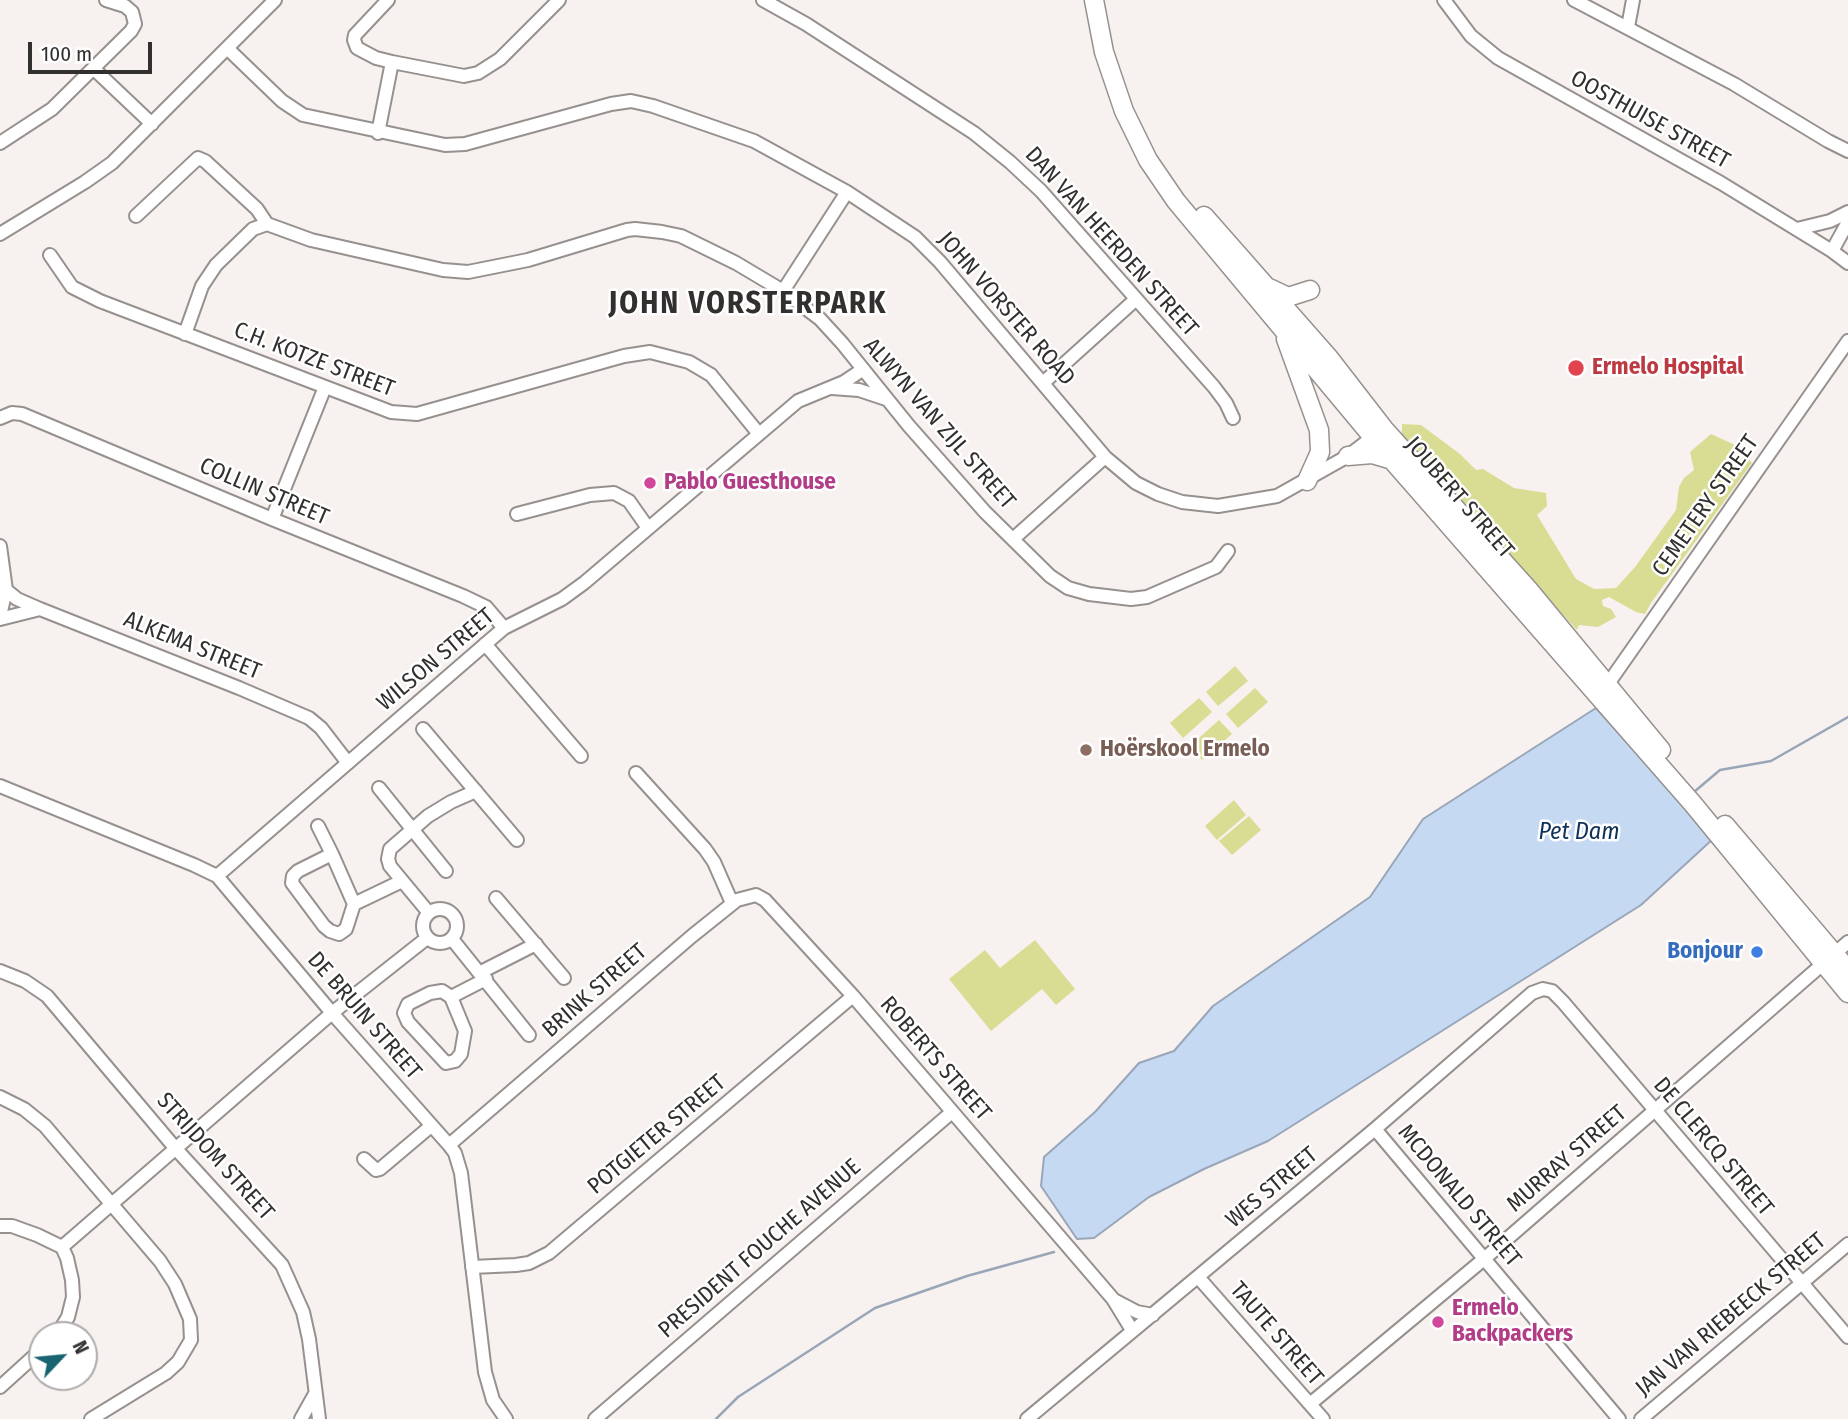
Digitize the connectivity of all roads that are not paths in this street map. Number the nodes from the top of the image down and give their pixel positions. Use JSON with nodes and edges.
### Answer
{"nodes":[{"id":1,"x":106,"y":0,"type":"edge"},
{"id":2,"x":275,"y":0,"type":"edge"},
{"id":3,"x":388,"y":0,"type":"edge"},
{"id":4,"x":559,"y":0,"type":"edge"},
{"id":5,"x":763,"y":0,"type":"edge"},
{"id":6,"x":1094,"y":0,"type":"edge"},
{"id":7,"x":1105,"y":0,"type":"edge"},
{"id":8,"x":1444,"y":0,"type":"edge"},
{"id":9,"x":1574,"y":0,"type":"edge"},
{"id":10,"x":1633,"y":0,"type":"edge"},
{"id":11,"x":1628,"y":27,"type":"junction"},
{"id":12,"x":228,"y":50,"type":"junction"},
{"id":13,"x":392,"y":62,"type":"junction"},
{"id":14,"x":94,"y":69,"type":"junction"},
{"id":15,"x":152,"y":124,"type":"junction"},
{"id":16,"x":378,"y":132,"type":"junction"},
{"id":17,"x":0,"y":143,"type":"edge"},
{"id":18,"x":1848,"y":150,"type":"edge"},
{"id":19,"x":846,"y":192,"type":"junction"},
{"id":20,"x":1848,"y":212,"type":"edge"},
{"id":21,"x":136,"y":216,"type":"dead end"},
{"id":22,"x":1848,"y":222,"type":"edge"},
{"id":23,"x":267,"y":223,"type":"junction"},
{"id":24,"x":1797,"y":229,"type":"junction"},
{"id":25,"x":0,"y":234,"type":"edge"},
{"id":26,"x":1832,"y":251,"type":"junction"},
{"id":27,"x":50,"y":256,"type":"dead end"},
{"id":28,"x":1848,"y":263,"type":"edge"},
{"id":29,"x":1269,"y":288,"type":"junction"},
{"id":30,"x":1310,"y":290,"type":"dead end"},
{"id":31,"x":783,"y":291,"type":"junction"},
{"id":32,"x":1135,"y":300,"type":"junction"},
{"id":33,"x":1282,"y":329,"type":"junction"},
{"id":34,"x":185,"y":334,"type":"junction"},
{"id":35,"x":1848,"y":341,"type":"edge"},
{"id":36,"x":862,"y":370,"type":"junction"},
{"id":37,"x":1321,"y":372,"type":"junction"},
{"id":38,"x":1042,"y":383,"type":"junction"},
{"id":39,"x":325,"y":387,"type":"junction"},
{"id":40,"x":831,"y":388,"type":"junction"},
{"id":41,"x":886,"y":399,"type":"junction"},
{"id":42,"x":1313,"y":410,"type":"junction"},
{"id":43,"x":0,"y":418,"type":"edge"},
{"id":44,"x":1233,"y":418,"type":"dead end"},
{"id":45,"x":1379,"y":433,"type":"junction"},
{"id":46,"x":759,"y":434,"type":"junction"},
{"id":47,"x":1348,"y":456,"type":"junction"},
{"id":48,"x":1105,"y":457,"type":"junction"},
{"id":49,"x":1392,"y":460,"type":"junction"},
{"id":50,"x":1307,"y":481,"type":"junction"},
{"id":51,"x":517,"y":514,"type":"dead end"},
{"id":52,"x":272,"y":519,"type":"junction"},
{"id":53,"x":648,"y":528,"type":"junction"},
{"id":54,"x":1013,"y":539,"type":"junction"},
{"id":55,"x":0,"y":546,"type":"edge"},
{"id":56,"x":1228,"y":551,"type":"dead end"},
{"id":57,"x":6,"y":590,"type":"junction"},
{"id":58,"x":40,"y":609,"type":"junction"},
{"id":59,"x":0,"y":618,"type":"edge"},
{"id":60,"x":504,"y":628,"type":"junction"},
{"id":61,"x":485,"y":644,"type":"junction"},
{"id":62,"x":1603,"y":690,"type":"junction"},
{"id":63,"x":423,"y":729,"type":"dead end"},
{"id":64,"x":581,"y":756,"type":"dead end"},
{"id":65,"x":348,"y":763,"type":"junction"},
{"id":66,"x":636,"y":773,"type":"dead end"},
{"id":67,"x":0,"y":786,"type":"edge"},
{"id":68,"x":379,"y":788,"type":"dead end"},
{"id":69,"x":476,"y":791,"type":"junction"},
{"id":70,"x":318,"y":826,"type":"dead end"},
{"id":71,"x":412,"y":828,"type":"junction"},
{"id":72,"x":517,"y":840,"type":"dead end"},
{"id":73,"x":331,"y":854,"type":"junction"},
{"id":74,"x":446,"y":871,"type":"dead end"},
{"id":75,"x":217,"y":876,"type":"junction"},
{"id":76,"x":402,"y":881,"type":"junction"},
{"id":77,"x":496,"y":898,"type":"dead end"},
{"id":78,"x":354,"y":904,"type":"junction"},
{"id":79,"x":732,"y":904,"type":"junction"},
{"id":80,"x":429,"y":913,"type":"junction"},
{"id":81,"x":427,"y":938,"type":"junction"},
{"id":82,"x":452,"y":939,"type":"junction"},
{"id":83,"x":536,"y":944,"type":"junction"},
{"id":84,"x":1836,"y":953,"type":"edge"},
{"id":85,"x":1848,"y":970,"type":"edge"},
{"id":86,"x":0,"y":971,"type":"edge"},
{"id":87,"x":483,"y":976,"type":"junction"},
{"id":88,"x":564,"y":978,"type":"dead end"},
{"id":89,"x":1543,"y":989,"type":"joint"},
{"id":90,"x":1848,"y":993,"type":"edge"},
{"id":91,"x":853,"y":996,"type":"junction"},
{"id":92,"x":451,"y":997,"type":"junction"},
{"id":93,"x":332,"y":1013,"type":"junction"},
{"id":94,"x":530,"y":1035,"type":"dead end"},
{"id":95,"x":0,"y":1097,"type":"edge"},
{"id":96,"x":952,"y":1112,"type":"junction"},
{"id":97,"x":1655,"y":1112,"type":"junction"},
{"id":98,"x":431,"y":1126,"type":"junction"},
{"id":99,"x":1375,"y":1129,"type":"junction"},
{"id":100,"x":449,"y":1145,"type":"junction"},
{"id":101,"x":176,"y":1149,"type":"junction"},
{"id":102,"x":364,"y":1159,"type":"dead end"},
{"id":103,"x":110,"y":1205,"type":"junction"},
{"id":104,"x":0,"y":1226,"type":"edge"},
{"id":105,"x":1848,"y":1244,"type":"edge"},
{"id":106,"x":62,"y":1247,"type":"junction"},
{"id":107,"x":1484,"y":1259,"type":"junction"},
{"id":108,"x":472,"y":1267,"type":"junction"},
{"id":109,"x":1198,"y":1276,"type":"junction"},
{"id":110,"x":1801,"y":1283,"type":"junction"},
{"id":111,"x":1113,"y":1299,"type":"junction"},
{"id":112,"x":1153,"y":1315,"type":"junction"},
{"id":113,"x":66,"y":1321,"type":"edge"},
{"id":114,"x":1132,"y":1329,"type":"junction"},
{"id":115,"x":1848,"y":1338,"type":"edge"},
{"id":116,"x":28,"y":1362,"type":"edge"},
{"id":117,"x":0,"y":1387,"type":"edge"},
{"id":118,"x":316,"y":1394,"type":"junction"},
{"id":119,"x":1310,"y":1404,"type":"junction"},
{"id":120,"x":91,"y":1419,"type":"edge"},
{"id":121,"x":301,"y":1419,"type":"edge"},
{"id":122,"x":319,"y":1419,"type":"edge"},
{"id":123,"x":506,"y":1419,"type":"edge"},
{"id":124,"x":595,"y":1419,"type":"edge"},
{"id":125,"x":1028,"y":1419,"type":"edge"},
{"id":126,"x":1323,"y":1419,"type":"edge"},
{"id":127,"x":1619,"y":1419,"type":"edge"},
{"id":128,"x":1641,"y":1419,"type":"edge"}],
"edges":[{"from":1,"to":14,"type":"street"},
{"from":2,"to":12,"type":"street"},
{"from":3,"to":13,"type":"street"},
{"from":4,"to":13,"type":"street"},
{"from":5,"to":32,"type":"street","name":"DAN VAN HEERDEN STREET"},
{"from":6,"to":33,"type":"highway","name":"JOUBERT STREET"},
{"from":7,"to":29,"type":"highway","name":"JOUBERT STREET"},
{"from":8,"to":24,"type":"street","name":"OOSTHUISE STREET"},
{"from":9,"to":11,"type":"street"},
{"from":10,"to":11,"type":"street"},
{"from":11,"to":18,"type":"street"},
{"from":12,"to":15,"type":"street"},
{"from":12,"to":16,"type":"street","name":"JOHN VORSTER ROAD"},
{"from":13,"to":16,"type":"street"},
{"from":14,"to":15,"type":"street"},
{"from":14,"to":17,"type":"street"},
{"from":15,"to":25,"type":"street"},
{"from":16,"to":19,"type":"street","name":"JOHN VORSTER ROAD"},
{"from":19,"to":31,"type":"street"},
{"from":19,"to":38,"type":"street","name":"JOHN VORSTER ROAD"},
{"from":20,"to":24,"type":"street"},
{"from":21,"to":23,"type":"street"},
{"from":22,"to":26,"type":"street"},
{"from":23,"to":31,"type":"street","name":"ALWYN VAN ZIJL STREET"},
{"from":23,"to":34,"type":"street"},
{"from":24,"to":26,"type":"street","name":"OOSTHUISE STREET"},
{"from":26,"to":28,"type":"street","name":"OOSTHUISE STREET"},
{"from":27,"to":34,"type":"street","name":"C.H. KOTZE STREET"},
{"from":29,"to":30,"type":"highway"},
{"from":29,"to":45,"type":"highway","name":"JOUBERT STREET"},
{"from":31,"to":36,"type":"street","name":"ALWYN VAN ZIJL STREET"},
{"from":32,"to":38,"type":"street"},
{"from":32,"to":44,"type":"street","name":"DAN VAN HEERDEN STREET"},
{"from":33,"to":37,"type":"highway","name":"JOUBERT STREET"},
{"from":33,"to":42,"type":"highway"},
{"from":34,"to":39,"type":"street","name":"C.H. KOTZE STREET"},
{"from":35,"to":62,"type":"street","name":"CEMETERY STREET"},
{"from":36,"to":40,"type":"street","name":"WILSON STREET"},
{"from":36,"to":41,"type":"street","name":"ALWYN VAN ZIJL STREET"},
{"from":37,"to":42,"type":"highway"},
{"from":37,"to":45,"type":"highway","name":"JOUBERT STREET"},
{"from":38,"to":48,"type":"street","name":"JOHN VORSTER ROAD"},
{"from":39,"to":46,"type":"street","name":"C.H. KOTZE STREET"},
{"from":39,"to":52,"type":"street"},
{"from":40,"to":41,"type":"street"},
{"from":40,"to":46,"type":"street","name":"WILSON STREET"},
{"from":41,"to":54,"type":"street","name":"ALWYN VAN ZIJL STREET"},
{"from":42,"to":50,"type":"highway"},
{"from":43,"to":52,"type":"street","name":"COLLIN STREET"},
{"from":45,"to":47,"type":"street","name":"JOHN VORSTER ROAD"},
{"from":45,"to":49,"type":"highway","name":"JOUBERT STREET"},
{"from":45,"to":62,"type":"highway","name":"JOUBERT STREET"},
{"from":46,"to":53,"type":"street","name":"WILSON STREET"},
{"from":47,"to":49,"type":"highway"},
{"from":47,"to":50,"type":"street","name":"JOHN VORSTER ROAD"},
{"from":48,"to":50,"type":"street","name":"JOHN VORSTER ROAD"},
{"from":48,"to":54,"type":"street"},
{"from":49,"to":62,"type":"highway","name":"JOUBERT STREET"},
{"from":51,"to":53,"type":"street"},
{"from":52,"to":60,"type":"street","name":"COLLIN STREET"},
{"from":53,"to":60,"type":"street","name":"WILSON STREET"},
{"from":54,"to":56,"type":"street","name":"ALWYN VAN ZIJL STREET"},
{"from":55,"to":57,"type":"street"},
{"from":57,"to":58,"type":"street","name":"ALKEMA STREET"},
{"from":57,"to":59,"type":"street"},
{"from":58,"to":59,"type":"street"},
{"from":58,"to":65,"type":"street","name":"ALKEMA STREET"},
{"from":60,"to":61,"type":"street","name":"WILSON STREET"},
{"from":61,"to":64,"type":"street"},
{"from":61,"to":65,"type":"street","name":"WILSON STREET"},
{"from":62,"to":84,"type":"highway","name":"JOUBERT STREET"},
{"from":63,"to":69,"type":"street"},
{"from":65,"to":75,"type":"street","name":"WILSON STREET"},
{"from":66,"to":79,"type":"street"},
{"from":67,"to":75,"type":"street","name":"DE BRUIN STREET"},
{"from":68,"to":71,"type":"street"},
{"from":69,"to":71,"type":"street"},
{"from":69,"to":72,"type":"street"},
{"from":70,"to":73,"type":"street"},
{"from":71,"to":74,"type":"street"},
{"from":71,"to":76,"type":"street"},
{"from":73,"to":78,"type":"street"},
{"from":73,"to":78,"type":"street"},
{"from":75,"to":93,"type":"street","name":"DE BRUIN STREET"},
{"from":76,"to":78,"type":"street"},
{"from":76,"to":80,"type":"street"},
{"from":77,"to":83,"type":"street"},
{"from":79,"to":91,"type":"street","name":"ROBERTS STREET"},
{"from":79,"to":100,"type":"street","name":"BRINK STREET"},
{"from":80,"to":81,"type":"street"},
{"from":80,"to":82,"type":"street"},
{"from":81,"to":82,"type":"street"},
{"from":81,"to":93,"type":"street"},
{"from":82,"to":87,"type":"street"},
{"from":83,"to":87,"type":"street"},
{"from":83,"to":88,"type":"street"},
{"from":84,"to":85,"type":"highway","name":"JOUBERT STREET"},
{"from":84,"to":90,"type":"highway","name":"JOUBERT STREET"},
{"from":84,"to":97,"type":"street","name":"MURRAY STREET"},
{"from":86,"to":101,"type":"street","name":"STRIJDOM STREET"},
{"from":87,"to":92,"type":"street"},
{"from":87,"to":94,"type":"street"},
{"from":89,"to":97,"type":"street","name":"DE CLERCQ STREET"},
{"from":89,"to":99,"type":"street","name":"WES STREET"},
{"from":91,"to":96,"type":"street","name":"ROBERTS STREET"},
{"from":91,"to":108,"type":"street","name":"POTGIETER STREET"},
{"from":92,"to":92,"type":"street"},
{"from":93,"to":98,"type":"street","name":"DE BRUIN STREET"},
{"from":93,"to":101,"type":"street"},
{"from":95,"to":103,"type":"street"},
{"from":96,"to":111,"type":"street","name":"ROBERTS STREET"},
{"from":96,"to":124,"type":"street","name":"PRESIDENT FOUCHE AVENUE"},
{"from":97,"to":107,"type":"street","name":"MURRAY STREET"},
{"from":97,"to":110,"type":"street","name":"DE CLERCQ STREET"},
{"from":98,"to":100,"type":"street","name":"DE BRUIN STREET"},
{"from":98,"to":102,"type":"street"},
{"from":99,"to":107,"type":"street","name":"MCDONALD STREET"},
{"from":99,"to":109,"type":"street","name":"WES STREET"},
{"from":100,"to":108,"type":"street","name":"DE BRUIN STREET"},
{"from":101,"to":103,"type":"street"},
{"from":101,"to":118,"type":"street","name":"STRIJDOM STREET"},
{"from":103,"to":106,"type":"street"},
{"from":103,"to":120,"type":"street"},
{"from":104,"to":106,"type":"street"},
{"from":105,"to":110,"type":"street","name":"JAN VAN RIEBEECK STREET"},
{"from":106,"to":113,"type":"street"},
{"from":107,"to":119,"type":"street","name":"MURRAY STREET"},
{"from":107,"to":127,"type":"street","name":"MCDONALD STREET"},
{"from":108,"to":123,"type":"street","name":"DE BRUIN STREET"},
{"from":109,"to":112,"type":"street","name":"WES STREET"},
{"from":109,"to":119,"type":"street","name":"TAUTE STREET"},
{"from":110,"to":115,"type":"street","name":"DE CLERCQ STREET"},
{"from":110,"to":128,"type":"street","name":"JAN VAN RIEBEECK STREET"},
{"from":111,"to":112,"type":"street"},
{"from":111,"to":114,"type":"street"},
{"from":112,"to":114,"type":"street","name":"WES STREET"},
{"from":114,"to":125,"type":"street","name":"WES STREET"},
{"from":116,"to":117,"type":"street"},
{"from":118,"to":121,"type":"street"},
{"from":118,"to":122,"type":"street","name":"STRIJDOM STREET"},
{"from":119,"to":126,"type":"street","name":"TAUTE STREET"}]}
